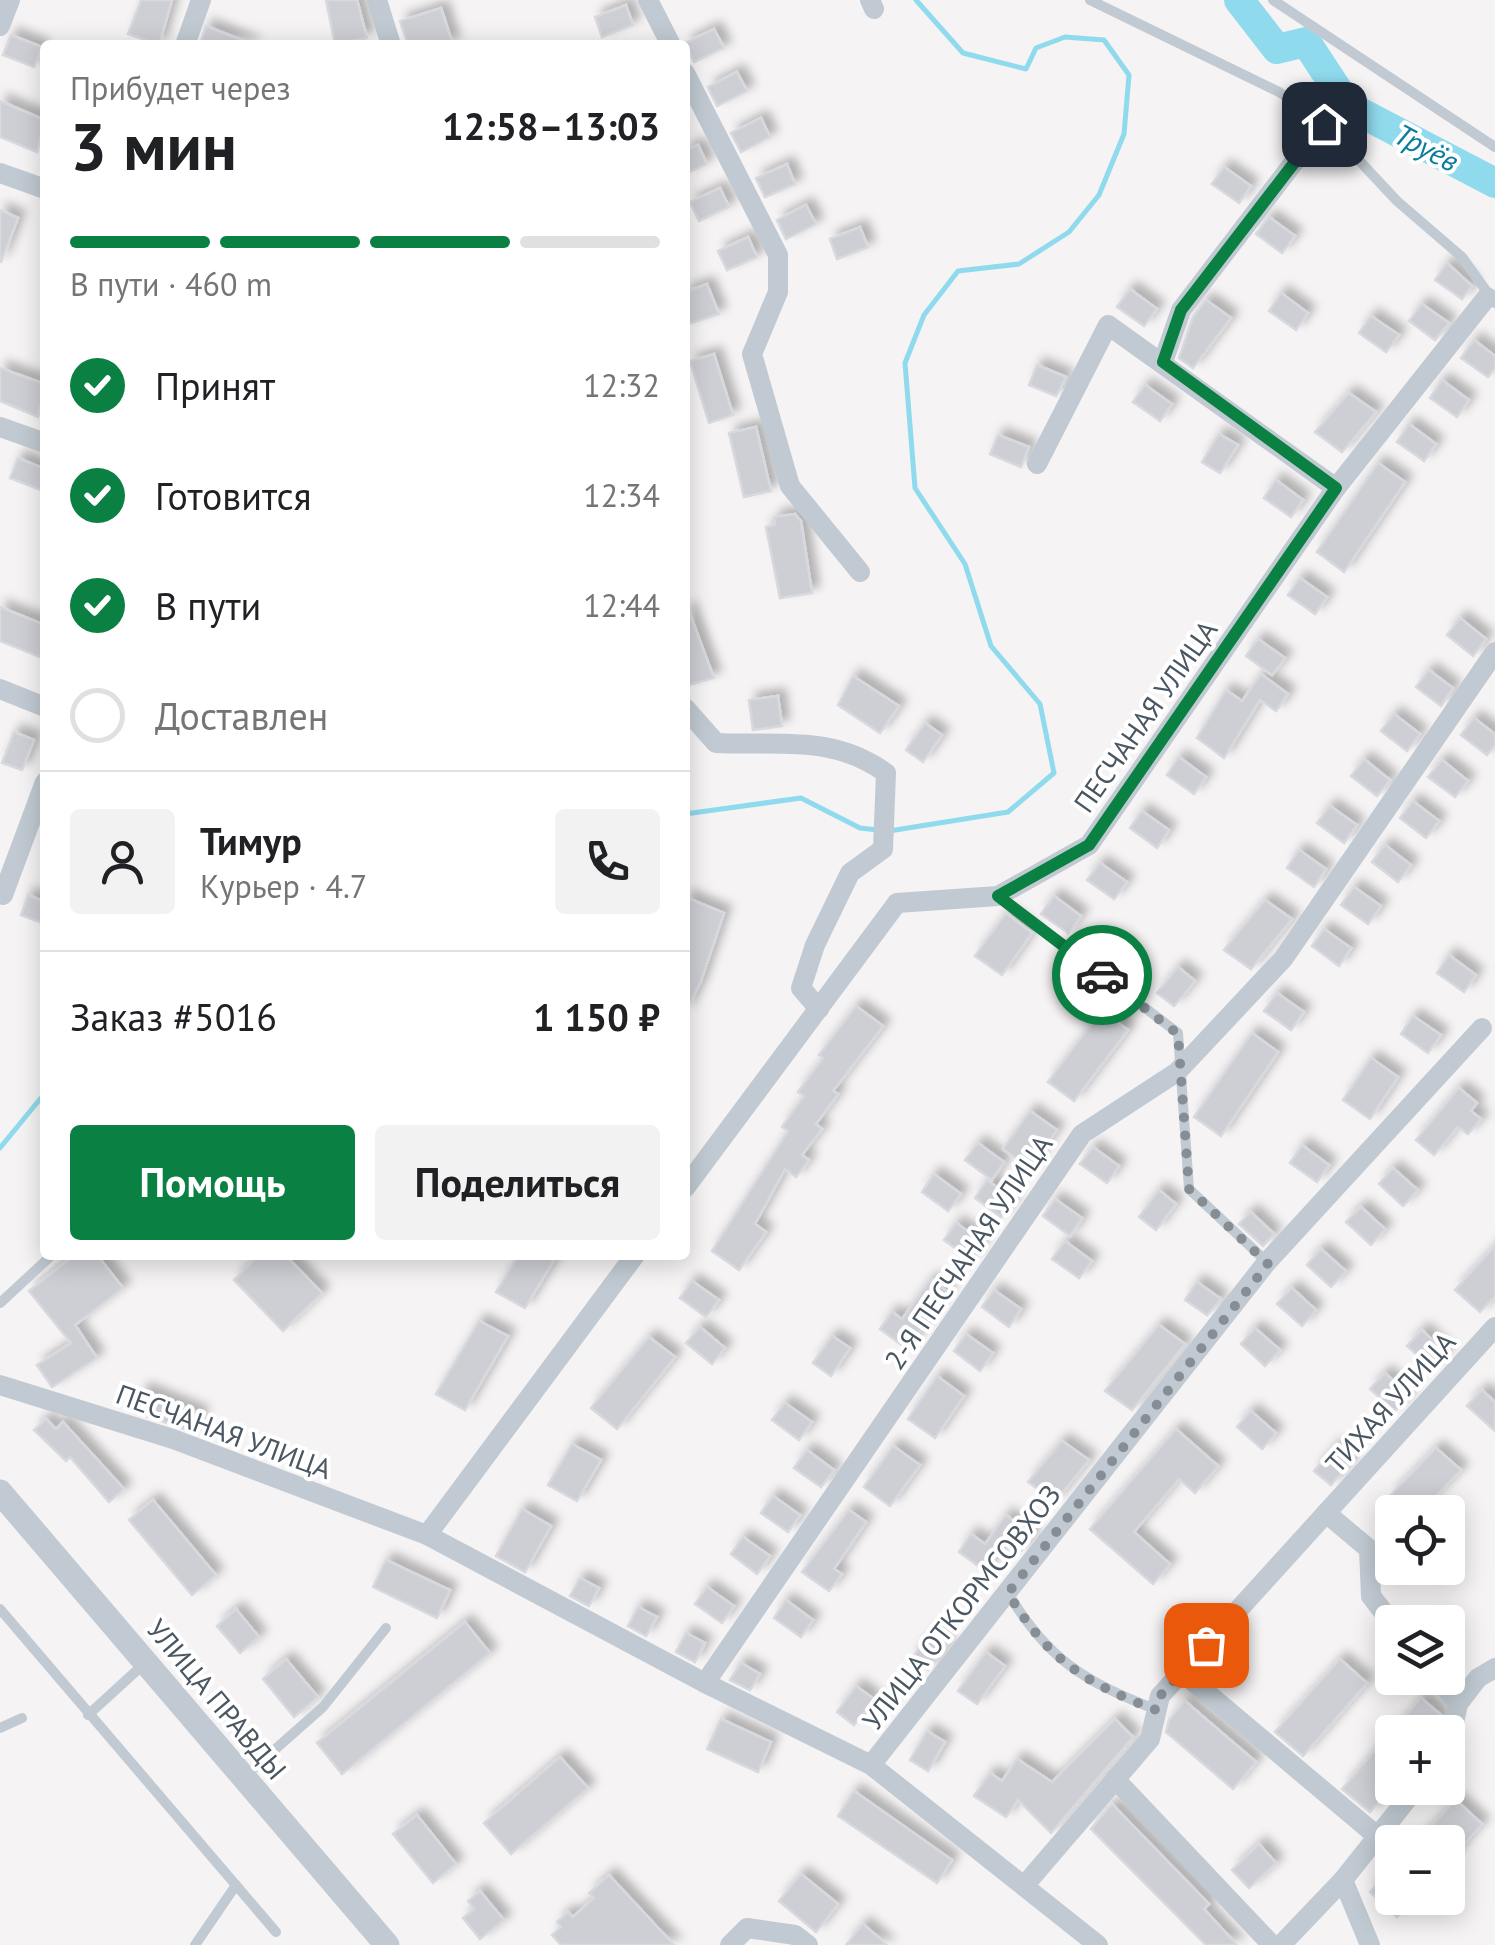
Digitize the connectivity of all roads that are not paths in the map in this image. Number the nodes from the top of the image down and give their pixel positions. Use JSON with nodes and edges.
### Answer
{"nodes":[{"id":1,"x":10,"y":0,"type":"edge"},
{"id":2,"x":201,"y":0,"type":"edge"},
{"id":3,"x":648,"y":0,"type":"edge"},
{"id":4,"x":1090,"y":0,"type":"edge"},
{"id":5,"x":1273,"y":0,"type":"edge"},
{"id":6,"x":382,"y":1,"type":"edge"},
{"id":7,"x":0,"y":26,"type":"edge"},
{"id":8,"x":186,"y":40,"type":"edge"},
{"id":9,"x":390,"y":40,"type":"edge"},
{"id":10,"x":668,"y":40,"type":"edge"},
{"id":11,"x":690,"y":83,"type":"edge"},
{"id":12,"x":1324,"y":124,"type":"junction"},
{"id":13,"x":1495,"y":148,"type":"edge"},
{"id":14,"x":0,"y":174,"type":"edge"},
{"id":15,"x":40,"y":186,"type":"edge"},
{"id":16,"x":1491,"y":300,"type":"edge"},
{"id":17,"x":1163,"y":362,"type":"junction"},
{"id":18,"x":0,"y":427,"type":"edge"},
{"id":19,"x":40,"y":442,"type":"edge"},
{"id":20,"x":1037,"y":464,"type":"dead end"},
{"id":21,"x":1336,"y":488,"type":"junction"},
{"id":22,"x":860,"y":572,"type":"dead end"},
{"id":23,"x":1495,"y":652,"type":"edge"},
{"id":24,"x":0,"y":689,"type":"edge"},
{"id":25,"x":40,"y":705,"type":"edge"},
{"id":26,"x":690,"y":714,"type":"edge"},
{"id":27,"x":40,"y":796,"type":"edge"},
{"id":28,"x":0,"y":893,"type":"edge"},
{"id":29,"x":998,"y":896,"type":"junction"},
{"id":30,"x":819,"y":1009,"type":"junction"},
{"id":31,"x":1482,"y":1028,"type":"dead end"},
{"id":32,"x":1178,"y":1072,"type":"junction"},
{"id":33,"x":690,"y":1181,"type":"edge"},
{"id":34,"x":47,"y":1260,"type":"edge"},
{"id":35,"x":631,"y":1260,"type":"edge"},
{"id":36,"x":1268,"y":1262,"type":"junction"},
{"id":37,"x":0,"y":1303,"type":"edge"},
{"id":38,"x":1495,"y":1328,"type":"edge"},
{"id":39,"x":0,"y":1384,"type":"edge"},
{"id":40,"x":0,"y":1492,"type":"edge"},
{"id":41,"x":1326,"y":1513,"type":"junction"},
{"id":42,"x":427,"y":1535,"type":"junction"},
{"id":43,"x":1008,"y":1593,"type":"junction"},
{"id":44,"x":1378,"y":1605,"type":"edge"},
{"id":45,"x":0,"y":1609,"type":"edge"},
{"id":46,"x":386,"y":1628,"type":"dead end"},
{"id":47,"x":146,"y":1662,"type":"junction"},
{"id":48,"x":1495,"y":1668,"type":"edge"},
{"id":49,"x":1182,"y":1672,"type":"junction"},
{"id":50,"x":705,"y":1684,"type":"junction"},
{"id":51,"x":1451,"y":1695,"type":"edge"},
{"id":52,"x":1458,"y":1704,"type":"junction"},
{"id":53,"x":1156,"y":1710,"type":"junction"},
{"id":54,"x":88,"y":1715,"type":"junction"},
{"id":55,"x":1456,"y":1715,"type":"edge"},
{"id":56,"x":22,"y":1718,"type":"dead end"},
{"id":57,"x":0,"y":1728,"type":"edge"},
{"id":58,"x":871,"y":1765,"type":"junction"},
{"id":59,"x":244,"y":1777,"type":"junction"},
{"id":60,"x":1115,"y":1780,"type":"junction"},
{"id":61,"x":1402,"y":1805,"type":"edge"},
{"id":62,"x":1386,"y":1825,"type":"edge"},
{"id":63,"x":1375,"y":1834,"type":"edge"},
{"id":64,"x":1375,"y":1839,"type":"edge"},
{"id":65,"x":1343,"y":1880,"type":"junction"},
{"id":66,"x":236,"y":1885,"type":"junction"},
{"id":67,"x":1024,"y":1886,"type":"junction"},
{"id":68,"x":276,"y":1932,"type":"dead end"},
{"id":69,"x":195,"y":1945,"type":"edge"},
{"id":70,"x":387,"y":1945,"type":"edge"},
{"id":71,"x":730,"y":1945,"type":"edge"},
{"id":72,"x":808,"y":1945,"type":"edge"},
{"id":73,"x":1098,"y":1945,"type":"edge"},
{"id":74,"x":1272,"y":1945,"type":"edge"},
{"id":75,"x":1281,"y":1945,"type":"edge"},
{"id":76,"x":1370,"y":1945,"type":"edge"}],
"edges":[{"from":1,"to":7,"type":"street"},
{"from":2,"to":8,"type":"street"},
{"from":3,"to":10,"type":"street"},
{"from":4,"to":12,"type":"lane"},
{"from":5,"to":13,"type":"lane"},
{"from":6,"to":9,"type":"street"},
{"from":11,"to":22,"type":"street"},
{"from":12,"to":16,"type":"lane"},
{"from":12,"to":17,"type":"street"},
{"from":14,"to":15,"type":"street"},
{"from":16,"to":21,"type":"street","name":"ПЕСЧАНАЯ УЛИЦА"},
{"from":17,"to":20,"type":"street"},
{"from":17,"to":21,"type":"street"},
{"from":18,"to":19,"type":"street"},
{"from":21,"to":29,"type":"street","name":"ПЕСЧАНАЯ УЛИЦА"},
{"from":23,"to":32,"type":"street","name":"2-Я ПЕСЧАНАЯ УЛИЦА"},
{"from":24,"to":25,"type":"street"},
{"from":26,"to":30,"type":"street"},
{"from":27,"to":28,"type":"street"},
{"from":29,"to":30,"type":"street","name":"ПЕСЧАНАЯ УЛИЦА"},
{"from":29,"to":32,"type":"lane"},
{"from":30,"to":33,"type":"street","name":"ПЕСЧАНАЯ УЛИЦА"},
{"from":31,"to":36,"type":"street","name":"УЛИЦА ОТКОРМСОВХОЗ"},
{"from":32,"to":36,"type":"lane"},
{"from":32,"to":50,"type":"street","name":"2-Я ПЕСЧАНАЯ УЛИЦА"},
{"from":34,"to":37,"type":"lane"},
{"from":35,"to":42,"type":"street"},
{"from":36,"to":43,"type":"street","name":"УЛИЦА ОТКОРМСОВХОЗ"},
{"from":38,"to":41,"type":"street","name":"ТИХАЯ УЛИЦА"},
{"from":39,"to":42,"type":"street","name":"ПЕСЧАНАЯ УЛИЦА"},
{"from":40,"to":47,"type":"street","name":"УЛИЦА ПРАВДЫ"},
{"from":41,"to":44,"type":"street","name":"ТИХАЯ УЛИЦА"},
{"from":41,"to":49,"type":"street","name":"ТИХАЯ УЛИЦА"},
{"from":42,"to":50,"type":"street","name":"ПЕСЧАНАЯ УЛИЦА"},
{"from":43,"to":53,"type":"lane"},
{"from":43,"to":58,"type":"street","name":"УЛИЦА ОТКОРМСОВХОЗ"},
{"from":45,"to":54,"type":"lane"},
{"from":46,"to":59,"type":"lane"},
{"from":47,"to":54,"type":"lane"},
{"from":47,"to":59,"type":"street","name":"УЛИЦА ПРАВДЫ"},
{"from":48,"to":52,"type":"street"},
{"from":49,"to":53,"type":"street","name":"ТИХАЯ УЛИЦА"},
{"from":49,"to":63,"type":"street"},
{"from":50,"to":58,"type":"street","name":"УЛИЦА ОТКОРМСОВХОЗ"},
{"from":51,"to":52,"type":"street"},
{"from":52,"to":55,"type":"street"},
{"from":53,"to":60,"type":"street","name":"ТИХАЯ УЛИЦА"},
{"from":54,"to":66,"type":"lane"},
{"from":56,"to":57,"type":"lane"},
{"from":58,"to":67,"type":"street","name":"УЛИЦА ОТКОРМСОВХОЗ"},
{"from":59,"to":70,"type":"street","name":"УЛИЦА ПРАВДЫ"},
{"from":60,"to":67,"type":"street","name":"ТИХАЯ УЛИЦА"},
{"from":60,"to":74,"type":"street"},
{"from":61,"to":62,"type":"street"},
{"from":64,"to":65,"type":"street"},
{"from":65,"to":75,"type":"street"},
{"from":65,"to":76,"type":"street"},
{"from":66,"to":68,"type":"lane"},
{"from":66,"to":69,"type":"lane"},
{"from":67,"to":73,"type":"street","name":"УЛИЦА ОТКОРМСОВХОЗ"},
{"from":71,"to":72,"type":"street"}]}
